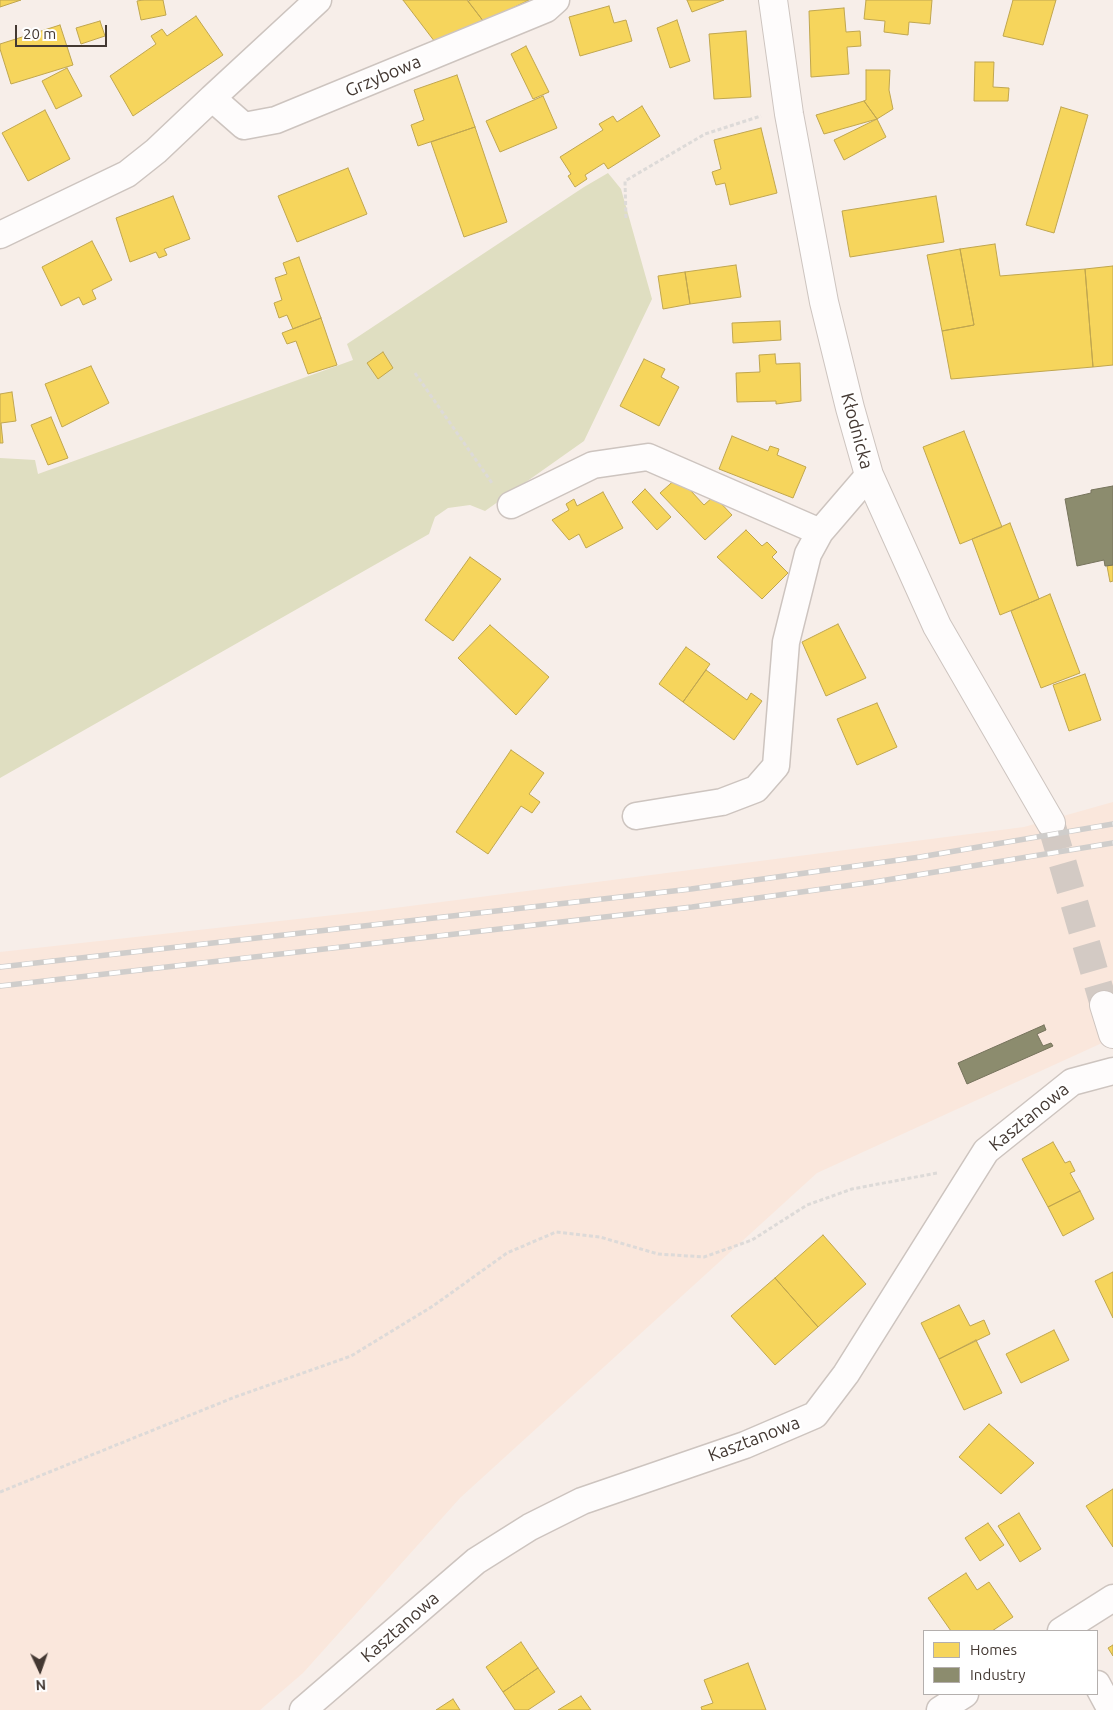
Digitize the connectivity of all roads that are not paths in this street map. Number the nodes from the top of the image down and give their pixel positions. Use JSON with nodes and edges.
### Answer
{"nodes":[{"id":1,"x":318,"y":0,"type":"edge"},
{"id":2,"x":556,"y":0,"type":"edge"},
{"id":3,"x":773,"y":0,"type":"edge"},
{"id":4,"x":212,"y":98,"type":"junction"},
{"id":5,"x":0,"y":235,"type":"edge"},
{"id":6,"x":869,"y":475,"type":"junction"},
{"id":7,"x":511,"y":504,"type":"road end"},
{"id":8,"x":820,"y":532,"type":"junction"},
{"id":9,"x":636,"y":816,"type":"dead end"},
{"id":10,"x":1051,"y":823,"type":"tunnel mouth"},
{"id":11,"x":1104,"y":1005,"type":"tunnel mouth"},
{"id":12,"x":1113,"y":1034,"type":"edge"},
{"id":13,"x":1113,"y":1071,"type":"edge"},
{"id":14,"x":1113,"y":1598,"type":"edge"},
{"id":15,"x":1065,"y":1630,"type":"edge"},
{"id":16,"x":1098,"y":1686,"type":"edge"},
{"id":17,"x":963,"y":1695,"type":"edge"},
{"id":18,"x":303,"y":1710,"type":"edge"},
{"id":19,"x":940,"y":1710,"type":"edge"},
{"id":20,"x":1111,"y":1710,"type":"edge"}],
"edges":[{"from":1,"to":4,"type":"street"},
{"from":2,"to":4,"type":"street","name":"Grzybowa"},
{"from":3,"to":6,"type":"main road","name":"Kłodnicka"},
{"from":4,"to":5,"type":"street"},
{"from":6,"to":8,"type":"street"},
{"from":6,"to":10,"type":"main road","name":"Kłodnicka"},
{"from":7,"to":8,"type":"street"},
{"from":8,"to":9,"type":"street"},
{"from":11,"to":12,"type":"main road"},
{"from":13,"to":18,"type":"street","name":"Kasztanowa"},
{"from":14,"to":15,"type":"street"},
{"from":16,"to":20,"type":"street"},
{"from":17,"to":19,"type":"street"}]}
